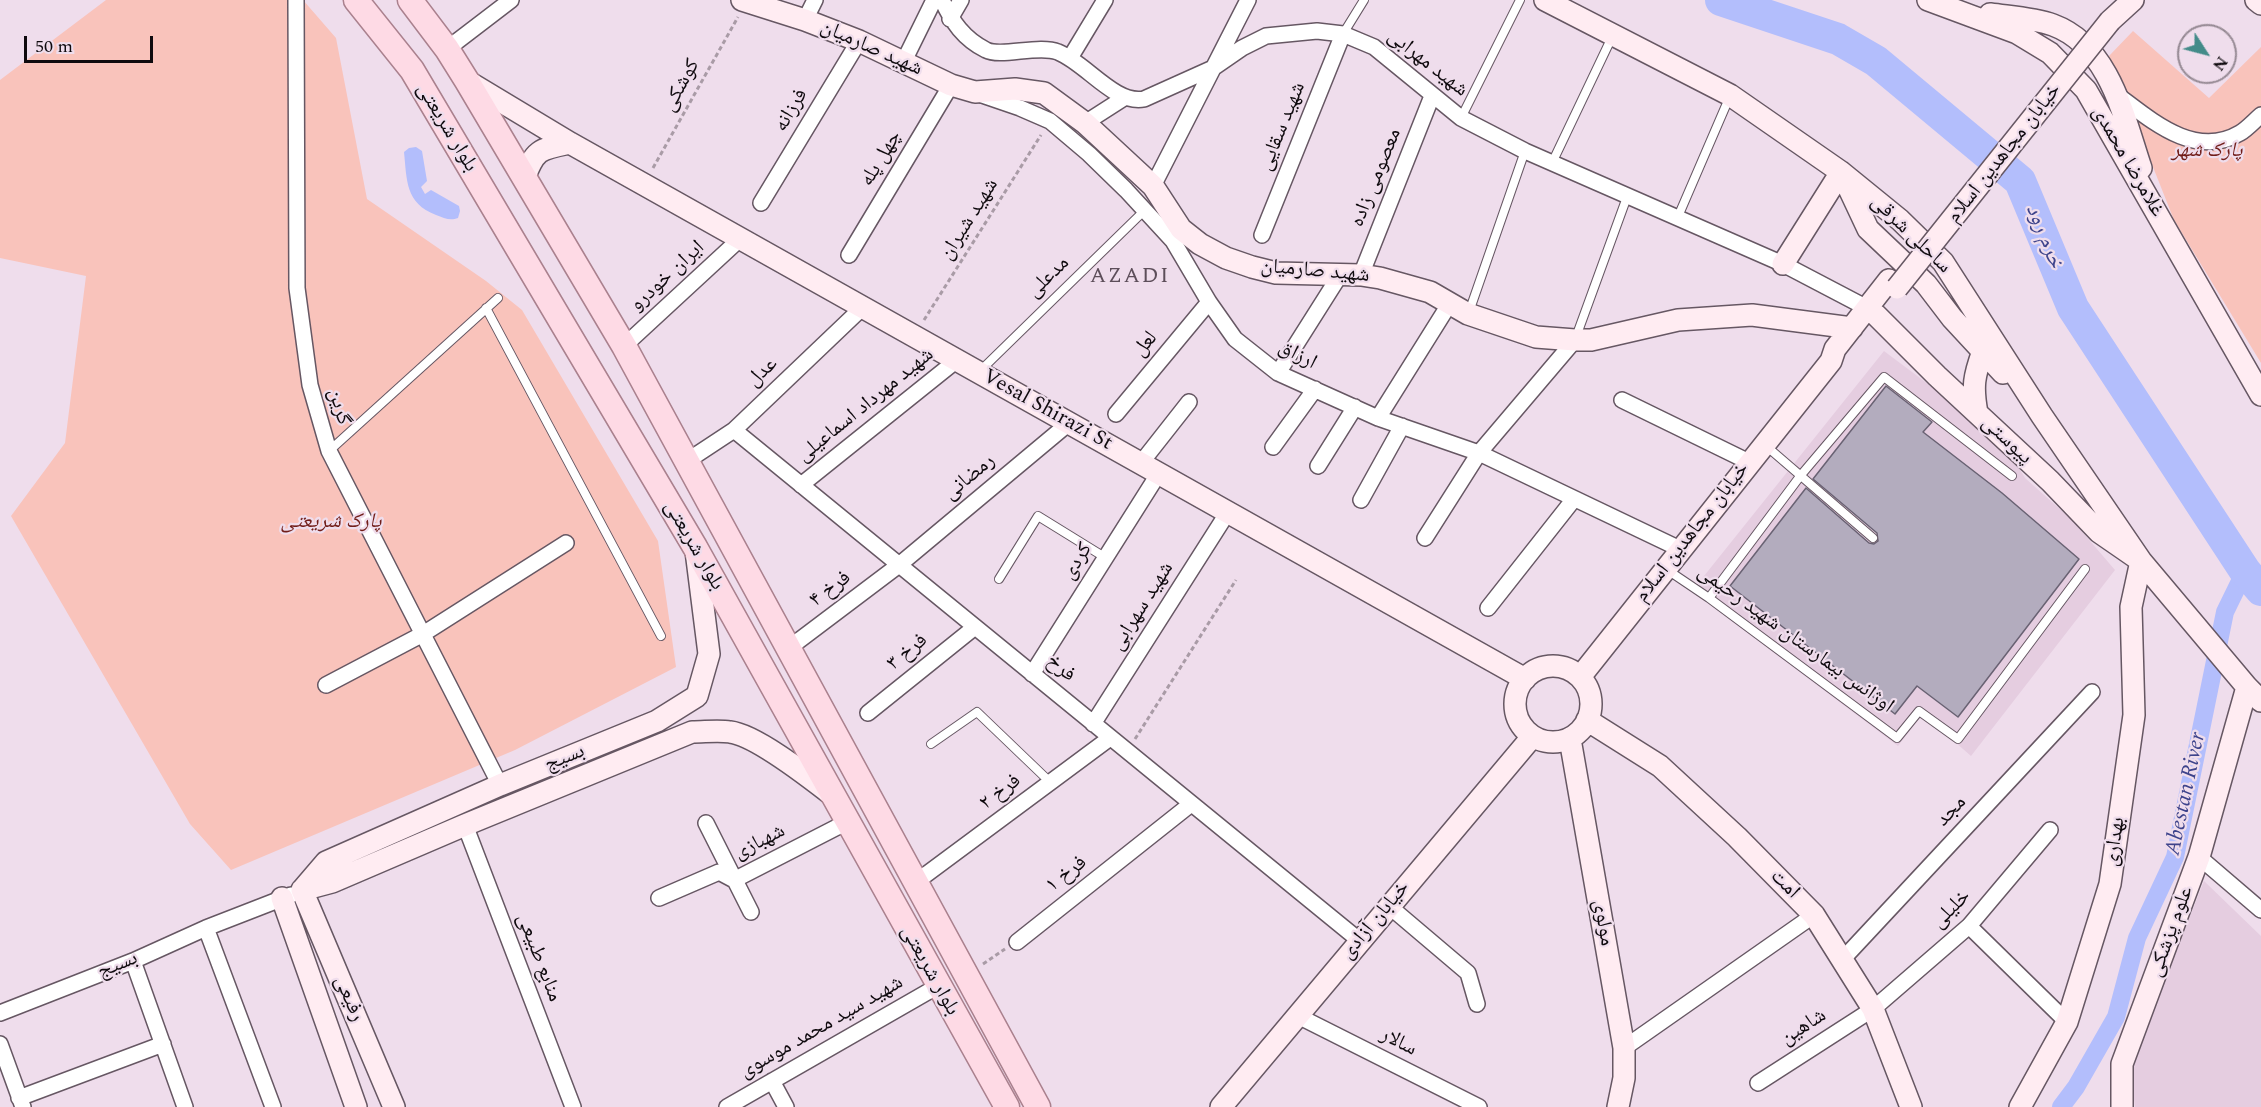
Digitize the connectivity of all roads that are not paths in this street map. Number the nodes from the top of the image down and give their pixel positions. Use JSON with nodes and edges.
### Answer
{"nodes":[{"id":1,"x":296,"y":0,"type":"edge"},
{"id":2,"x":356,"y":0,"type":"edge"},
{"id":3,"x":410,"y":0,"type":"edge"},
{"id":4,"x":511,"y":0,"type":"edge"},
{"id":5,"x":815,"y":0,"type":"edge"},
{"id":6,"x":934,"y":0,"type":"edge"},
{"id":7,"x":942,"y":0,"type":"edge"},
{"id":8,"x":961,"y":0,"type":"edge"},
{"id":9,"x":1105,"y":0,"type":"edge"},
{"id":10,"x":1248,"y":0,"type":"edge"},
{"id":11,"x":1364,"y":0,"type":"edge"},
{"id":12,"x":1520,"y":0,"type":"edge"},
{"id":13,"x":1545,"y":0,"type":"edge"},
{"id":14,"x":1928,"y":0,"type":"edge"},
{"id":15,"x":2117,"y":0,"type":"edge"},
{"id":16,"x":2133,"y":0,"type":"edge"},
{"id":17,"x":2256,"y":0,"type":"edge"},
{"id":18,"x":744,"y":1,"type":"edge"},
{"id":19,"x":2261,"y":4,"type":"edge"},
{"id":20,"x":1957,"y":7,"type":"junction"},
{"id":21,"x":2105,"y":18,"type":"junction"},
{"id":22,"x":950,"y":19,"type":"junction"},
{"id":23,"x":805,"y":20,"type":"junction"},
{"id":24,"x":1343,"y":34,"type":"junction"},
{"id":25,"x":1613,"y":34,"type":"junction"},
{"id":26,"x":859,"y":41,"type":"junction"},
{"id":27,"x":447,"y":49,"type":"junction"},
{"id":28,"x":1070,"y":58,"type":"junction"},
{"id":29,"x":904,"y":61,"type":"junction"},
{"id":30,"x":1213,"y":68,"type":"junction"},
{"id":31,"x":467,"y":81,"type":"junction"},
{"id":32,"x":951,"y":85,"type":"junction"},
{"id":33,"x":975,"y":92,"type":"junction"},
{"id":34,"x":1730,"y":94,"type":"junction"},
{"id":35,"x":2116,"y":94,"type":"junction"},
{"id":36,"x":1432,"y":96,"type":"junction"},
{"id":37,"x":1124,"y":98,"type":"junction"},
{"id":38,"x":2261,"y":115,"type":"edge"},
{"id":39,"x":1461,"y":118,"type":"junction"},
{"id":40,"x":1085,"y":123,"type":"junction"},
{"id":41,"x":570,"y":142,"type":"junction"},
{"id":42,"x":1525,"y":151,"type":"junction"},
{"id":43,"x":1552,"y":162,"type":"junction"},
{"id":44,"x":1841,"y":172,"type":"junction"},
{"id":45,"x":525,"y":179,"type":"junction"},
{"id":46,"x":1153,"y":186,"type":"junction"},
{"id":47,"x":1627,"y":197,"type":"junction"},
{"id":48,"x":761,"y":203,"type":"dead end"},
{"id":49,"x":1145,"y":210,"type":"junction"},
{"id":50,"x":2157,"y":214,"type":"junction"},
{"id":51,"x":1677,"y":219,"type":"junction"},
{"id":52,"x":1262,"y":235,"type":"dead end"},
{"id":53,"x":741,"y":238,"type":"junction"},
{"id":54,"x":849,"y":255,"type":"dead end"},
{"id":55,"x":1783,"y":264,"type":"junction"},
{"id":56,"x":1351,"y":275,"type":"junction"},
{"id":57,"x":498,"y":298,"type":"dead end"},
{"id":58,"x":1209,"y":302,"type":"junction"},
{"id":59,"x":1450,"y":303,"type":"junction"},
{"id":60,"x":863,"y":307,"type":"junction"},
{"id":61,"x":486,"y":308,"type":"junction"},
{"id":62,"x":1872,"y":312,"type":"junction"},
{"id":63,"x":1468,"y":314,"type":"junction"},
{"id":64,"x":1852,"y":328,"type":"junction"},
{"id":65,"x":1575,"y":340,"type":"junction"},
{"id":66,"x":624,"y":346,"type":"junction"},
{"id":67,"x":1983,"y":351,"type":"junction"},
{"id":68,"x":957,"y":360,"type":"junction"},
{"id":69,"x":1831,"y":361,"type":"junction"},
{"id":70,"x":979,"y":372,"type":"junction"},
{"id":71,"x":1278,"y":373,"type":"junction"},
{"id":72,"x":1974,"y":375,"type":"junction"},
{"id":73,"x":1937,"y":376,"type":"junction"},
{"id":74,"x":1315,"y":389,"type":"junction"},
{"id":75,"x":2261,"y":395,"type":"edge"},
{"id":76,"x":1622,"y":400,"type":"dead end"},
{"id":77,"x":1189,"y":402,"type":"dead end"},
{"id":78,"x":1355,"y":407,"type":"junction"},
{"id":79,"x":1977,"y":413,"type":"junction"},
{"id":80,"x":1116,"y":414,"type":"dead end"},
{"id":81,"x":2042,"y":416,"type":"junction"},
{"id":82,"x":1378,"y":418,"type":"junction"},
{"id":83,"x":1069,"y":423,"type":"junction"},
{"id":84,"x":1402,"y":426,"type":"junction"},
{"id":85,"x":734,"y":430,"type":"junction"},
{"id":86,"x":1764,"y":444,"type":"junction"},
{"id":87,"x":1273,"y":447,"type":"dead end"},
{"id":88,"x":329,"y":450,"type":"junction"},
{"id":89,"x":1479,"y":453,"type":"junction"},
{"id":90,"x":687,"y":461,"type":"junction"},
{"id":91,"x":1749,"y":462,"type":"junction"},
{"id":92,"x":1318,"y":466,"type":"dead end"},
{"id":93,"x":1150,"y":468,"type":"junction"},
{"id":94,"x":1801,"y":475,"type":"junction"},
{"id":95,"x":2012,"y":476,"type":"dead end"},
{"id":96,"x":801,"y":485,"type":"junction"},
{"id":97,"x":1574,"y":499,"type":"junction"},
{"id":98,"x":1360,"y":500,"type":"dead end"},
{"id":99,"x":1228,"y":512,"type":"junction"},
{"id":100,"x":1425,"y":538,"type":"dead end"},
{"id":101,"x":1873,"y":538,"type":"dead end"},
{"id":102,"x":566,"y":543,"type":"dead end"},
{"id":103,"x":695,"y":548,"type":"junction"},
{"id":104,"x":1680,"y":549,"type":"junction"},
{"id":105,"x":1106,"y":558,"type":"junction"},
{"id":106,"x":2141,"y":561,"type":"junction"},
{"id":107,"x":898,"y":565,"type":"junction"},
{"id":108,"x":1665,"y":568,"type":"junction"},
{"id":109,"x":2085,"y":569,"type":"dead end"},
{"id":110,"x":999,"y":579,"type":"dead end"},
{"id":111,"x":1709,"y":598,"type":"junction"},
{"id":112,"x":1488,"y":608,"type":"dead end"},
{"id":113,"x":975,"y":627,"type":"junction"},
{"id":114,"x":423,"y":634,"type":"junction"},
{"id":115,"x":661,"y":636,"type":"dead end"},
{"id":116,"x":789,"y":648,"type":"junction"},
{"id":117,"x":1032,"y":674,"type":"junction"},
{"id":118,"x":1580,"y":677,"type":"junction"},
{"id":119,"x":1525,"y":679,"type":"junction"},
{"id":120,"x":326,"y":685,"type":"dead end"},
{"id":121,"x":2092,"y":692,"type":"dead end"},
{"id":122,"x":2254,"y":694,"type":"edge"},
{"id":123,"x":868,"y":712,"type":"dead end"},
{"id":124,"x":1587,"y":720,"type":"junction"},
{"id":125,"x":1093,"y":724,"type":"junction"},
{"id":126,"x":1532,"y":736,"type":"junction"},
{"id":127,"x":1110,"y":738,"type":"junction"},
{"id":128,"x":1570,"y":738,"type":"junction"},
{"id":129,"x":931,"y":744,"type":"dead end"},
{"id":130,"x":1050,"y":782,"type":"junction"},
{"id":131,"x":500,"y":785,"type":"junction"},
{"id":132,"x":831,"y":794,"type":"junction"},
{"id":133,"x":1191,"y":804,"type":"junction"},
{"id":134,"x":511,"y":806,"type":"junction"},
{"id":135,"x":847,"y":822,"type":"junction"},
{"id":136,"x":706,"y":823,"type":"dead end"},
{"id":137,"x":465,"y":825,"type":"junction"},
{"id":138,"x":2050,"y":830,"type":"dead end"},
{"id":139,"x":2199,"y":857,"type":"junction"},
{"id":140,"x":734,"y":880,"type":"junction"},
{"id":141,"x":916,"y":882,"type":"junction"},
{"id":142,"x":302,"y":890,"type":"junction"},
{"id":143,"x":282,"y":898,"type":"junction"},
{"id":144,"x":659,"y":898,"type":"dead end"},
{"id":145,"x":2259,"y":905,"type":"edge"},
{"id":146,"x":1389,"y":906,"type":"junction"},
{"id":147,"x":751,"y":912,"type":"dead end"},
{"id":148,"x":1814,"y":915,"type":"junction"},
{"id":149,"x":1969,"y":926,"type":"junction"},
{"id":150,"x":206,"y":928,"type":"junction"},
{"id":151,"x":1360,"y":941,"type":"junction"},
{"id":152,"x":1017,"y":942,"type":"road end"},
{"id":153,"x":1842,"y":960,"type":"junction"},
{"id":154,"x":133,"y":961,"type":"junction"},
{"id":155,"x":938,"y":986,"type":"junction"},
{"id":156,"x":1477,"y":1004,"type":"dead end"},
{"id":157,"x":1873,"y":1009,"type":"junction"},
{"id":158,"x":0,"y":1013,"type":"edge"},
{"id":159,"x":1298,"y":1016,"type":"junction"},
{"id":160,"x":2067,"y":1022,"type":"junction"},
{"id":161,"x":0,"y":1044,"type":"edge"},
{"id":162,"x":163,"y":1044,"type":"junction"},
{"id":163,"x":1624,"y":1048,"type":"junction"},
{"id":164,"x":772,"y":1081,"type":"junction"},
{"id":165,"x":1758,"y":1083,"type":"dead end"},
{"id":166,"x":21,"y":1103,"type":"edge"},
{"id":167,"x":183,"y":1106,"type":"edge"},
{"id":168,"x":1225,"y":1106,"type":"edge"},
{"id":169,"x":273,"y":1107,"type":"edge"},
{"id":170,"x":356,"y":1107,"type":"edge"},
{"id":171,"x":394,"y":1107,"type":"edge"},
{"id":172,"x":573,"y":1107,"type":"edge"},
{"id":173,"x":727,"y":1107,"type":"edge"},
{"id":174,"x":786,"y":1107,"type":"edge"},
{"id":175,"x":1007,"y":1107,"type":"edge"},
{"id":176,"x":1038,"y":1107,"type":"edge"},
{"id":177,"x":1479,"y":1107,"type":"edge"},
{"id":178,"x":1618,"y":1107,"type":"edge"},
{"id":179,"x":1911,"y":1107,"type":"edge"},
{"id":180,"x":2020,"y":1107,"type":"edge"},
{"id":181,"x":2122,"y":1107,"type":"edge"}],
"edges":[{"from":1,"to":88,"type":"street","name":"گرین"},
{"from":2,"to":103,"type":"main road","name":"بلوار شریعتی"},
{"from":3,"to":27,"type":"main road","name":"بلوار شریعتی"},
{"from":4,"to":27,"type":"street"},
{"from":5,"to":23,"type":"street"},
{"from":6,"to":29,"type":"street"},
{"from":7,"to":22,"type":"street"},
{"from":8,"to":22,"type":"street"},
{"from":9,"to":28,"type":"street"},
{"from":10,"to":30,"type":"street"},
{"from":11,"to":24,"type":"lane"},
{"from":12,"to":39,"type":"lane"},
{"from":13,"to":25,"type":"street","name":"ساحلی شرقی"},
{"from":14,"to":20,"type":"street","name":"غلامرضا محمدی"},
{"from":15,"to":21,"type":"street","name":"خیابان مجاهدین اسلام"},
{"from":16,"to":21,"type":"street","name":"خیابان مجاهدین اسلام"},
{"from":17,"to":19,"type":"street"},
{"from":18,"to":23,"type":"street","name":"شهید صارمیان"},
{"from":20,"to":35,"type":"street"},
{"from":20,"to":50,"type":"street","name":"غلامرضا محمدی"},
{"from":21,"to":62,"type":"street","name":"خیابان مجاهدین اسلام"},
{"from":22,"to":28,"type":"street"},
{"from":23,"to":26,"type":"street","name":"شهید صارمیان"},
{"from":24,"to":30,"type":"street","name":"شهید مهرابی"},
{"from":24,"to":36,"type":"street","name":"شهید مهرابی"},
{"from":24,"to":52,"type":"street","name":"شهید سقایی"},
{"from":25,"to":34,"type":"street","name":"ساحلی شرقی"},
{"from":25,"to":43,"type":"lane"},
{"from":26,"to":29,"type":"street","name":"شهید صارمیان"},
{"from":26,"to":48,"type":"street","name":"فرزانه"},
{"from":27,"to":31,"type":"main road","name":"بلوار شریعتی"},
{"from":28,"to":37,"type":"street"},
{"from":29,"to":32,"type":"street","name":"شهید صارمیان"},
{"from":30,"to":37,"type":"street","name":"شهید مهرابی"},
{"from":30,"to":46,"type":"street"},
{"from":31,"to":41,"type":"street","name":"Vesal Shirazi St"},
{"from":31,"to":45,"type":"main road","name":"بلوار شریعتی"},
{"from":32,"to":33,"type":"street","name":"شهید صارمیان"},
{"from":32,"to":54,"type":"street","name":"چهل پله"},
{"from":33,"to":40,"type":"street","name":"شهید صارمیان"},
{"from":33,"to":49,"type":"street","name":"ارزاق"},
{"from":34,"to":44,"type":"street","name":"ساحلی شرقی"},
{"from":34,"to":51,"type":"lane"},
{"from":35,"to":38,"type":"street"},
{"from":35,"to":50,"type":"street"},
{"from":36,"to":39,"type":"street","name":"شهید مهرابی"},
{"from":36,"to":56,"type":"street","name":"معصومی زاده"},
{"from":37,"to":40,"type":"street"},
{"from":39,"to":42,"type":"street","name":"شهید مهرابی"},
{"from":40,"to":46,"type":"street","name":"شهید صارمیان"},
{"from":41,"to":45,"type":"street"},
{"from":41,"to":53,"type":"street","name":"Vesal Shirazi St"},
{"from":42,"to":43,"type":"street","name":"شهید مهرابی"},
{"from":42,"to":63,"type":"lane"},
{"from":43,"to":47,"type":"street","name":"شهید مهرابی"},
{"from":44,"to":55,"type":"street"},
{"from":44,"to":67,"type":"street"},
{"from":44,"to":81,"type":"street","name":"ساحلی شرقی"},
{"from":45,"to":66,"type":"main road","name":"بلوار شریعتی"},
{"from":46,"to":56,"type":"street","name":"شهید صارمیان"},
{"from":47,"to":51,"type":"street","name":"شهید مهرابی"},
{"from":47,"to":65,"type":"lane"},
{"from":49,"to":58,"type":"street","name":"ارزاق"},
{"from":49,"to":70,"type":"lane","name":"مدعلی"},
{"from":50,"to":75,"type":"street","name":"غلامرضا محمدی"},
{"from":51,"to":55,"type":"street","name":"شهید مهرابی"},
{"from":53,"to":60,"type":"street","name":"Vesal Shirazi St"},
{"from":53,"to":66,"type":"street","name":"ایران خودرو"},
{"from":55,"to":62,"type":"street","name":"شهید مهرابی"},
{"from":56,"to":59,"type":"street","name":"شهید صارمیان"},
{"from":56,"to":71,"type":"street","name":"معصومی زاده"},
{"from":57,"to":61,"type":"lane"},
{"from":58,"to":71,"type":"street","name":"ارزاق"},
{"from":58,"to":80,"type":"street","name":"لعل"},
{"from":59,"to":63,"type":"street","name":"شهید صارمیان"},
{"from":59,"to":82,"type":"street"},
{"from":60,"to":68,"type":"street","name":"Vesal Shirazi St"},
{"from":60,"to":85,"type":"street","name":"عدل"},
{"from":61,"to":88,"type":"lane"},
{"from":61,"to":115,"type":"lane"},
{"from":62,"to":64,"type":"street","name":"خیابان مجاهدین اسلام"},
{"from":62,"to":69,"type":"street","name":"خیابان مجاهدین اسلام"},
{"from":62,"to":73,"type":"street","name":"پیوستی"},
{"from":63,"to":65,"type":"street","name":"شهید صارمیان"},
{"from":64,"to":65,"type":"street","name":"شهید صارمیان"},
{"from":64,"to":69,"type":"street","name":"خیابان مجاهدین اسلام"},
{"from":65,"to":89,"type":"street"},
{"from":66,"to":90,"type":"main road","name":"بلوار شریعتی"},
{"from":67,"to":72,"type":"street"},
{"from":67,"to":81,"type":"street"},
{"from":68,"to":70,"type":"street","name":"Vesal Shirazi St"},
{"from":68,"to":96,"type":"street","name":"شهید مهرداد اسماعیلی"},
{"from":69,"to":86,"type":"street","name":"خیابان مجاهدین اسلام"},
{"from":70,"to":83,"type":"street","name":"Vesal Shirazi St"},
{"from":71,"to":74,"type":"street","name":"ارزاق"},
{"from":72,"to":73,"type":"street"},
{"from":72,"to":79,"type":"street"},
{"from":73,"to":79,"type":"street","name":"پیوستی"},
{"from":74,"to":78,"type":"street","name":"ارزاق"},
{"from":74,"to":87,"type":"street"},
{"from":76,"to":91,"type":"street"},
{"from":77,"to":93,"type":"street","name":"کردی"},
{"from":78,"to":82,"type":"street","name":"ارزاق"},
{"from":78,"to":92,"type":"street"},
{"from":79,"to":106,"type":"street","name":"پیوستی"},
{"from":81,"to":106,"type":"street","name":"ساحلی شرقی"},
{"from":82,"to":84,"type":"street","name":"ارزاق"},
{"from":83,"to":93,"type":"street","name":"Vesal Shirazi St"},
{"from":83,"to":107,"type":"street","name":"رمضانی"},
{"from":84,"to":89,"type":"street","name":"ارزاق"},
{"from":84,"to":98,"type":"street"},
{"from":85,"to":90,"type":"street","name":"عدل"},
{"from":85,"to":96,"type":"street","name":"فرخ"},
{"from":86,"to":91,"type":"street","name":"خیابان مجاهدین اسلام"},
{"from":86,"to":94,"type":"lane"},
{"from":88,"to":114,"type":"street","name":"گرین"},
{"from":89,"to":97,"type":"street","name":"ارزاق"},
{"from":89,"to":100,"type":"street"},
{"from":90,"to":116,"type":"main road","name":"بلوار شریعتی"},
{"from":91,"to":104,"type":"street","name":"خیابان مجاهدین اسلام"},
{"from":93,"to":99,"type":"street","name":"Vesal Shirazi St"},
{"from":93,"to":105,"type":"street","name":"کردی"},
{"from":94,"to":95,"type":"lane"},
{"from":94,"to":101,"type":"lane"},
{"from":94,"to":111,"type":"lane"},
{"from":96,"to":107,"type":"street","name":"فرخ"},
{"from":97,"to":104,"type":"street","name":"ارزاق"},
{"from":97,"to":112,"type":"street"},
{"from":99,"to":119,"type":"street","name":"Vesal Shirazi St"},
{"from":99,"to":125,"type":"street","name":"شهید سهرابی"},
{"from":102,"to":114,"type":"street"},
{"from":103,"to":131,"type":"street","name":"بسیج"},
{"from":103,"to":132,"type":"main road","name":"بلوار شریعتی"},
{"from":104,"to":108,"type":"street","name":"خیابان مجاهدین اسلام"},
{"from":105,"to":110,"type":"lane"},
{"from":105,"to":117,"type":"street","name":"کردی"},
{"from":106,"to":122,"type":"street","name":"ساحلی شرقی"},
{"from":106,"to":160,"type":"street","name":"بهداری"},
{"from":107,"to":113,"type":"street","name":"فرخ"},
{"from":107,"to":116,"type":"street","name":"فرخ ۴"},
{"from":108,"to":111,"type":"lane","name":"اوژانس بیمارستان شهید رحیمی"},
{"from":108,"to":118,"type":"street","name":"خیابان مجاهدین اسلام"},
{"from":109,"to":111,"type":"lane","name":"اوژانس بیمارستان شهید رحیمی"},
{"from":113,"to":117,"type":"street","name":"فرخ"},
{"from":113,"to":123,"type":"street","name":"فرخ ۳"},
{"from":114,"to":120,"type":"street"},
{"from":114,"to":131,"type":"street","name":"گرین"},
{"from":116,"to":141,"type":"main road","name":"بلوار شریعتی"},
{"from":117,"to":125,"type":"street","name":"فرخ"},
{"from":118,"to":119,"type":"street"},
{"from":118,"to":124,"type":"street"},
{"from":119,"to":126,"type":"street"},
{"from":121,"to":153,"type":"street","name":"مجد"},
{"from":122,"to":139,"type":"street","name":"علوم پزشکی"},
{"from":124,"to":128,"type":"street"},
{"from":124,"to":148,"type":"street","name":"امت"},
{"from":125,"to":127,"type":"street","name":"فرخ"},
{"from":126,"to":128,"type":"street"},
{"from":126,"to":146,"type":"street","name":"خیابان آزادی"},
{"from":127,"to":130,"type":"street","name":"فرخ ۲"},
{"from":127,"to":133,"type":"street","name":"فرخ"},
{"from":128,"to":163,"type":"street","name":"مولوی"},
{"from":129,"to":130,"type":"lane"},
{"from":130,"to":141,"type":"street","name":"فرخ ۲"},
{"from":131,"to":134,"type":"street"},
{"from":131,"to":142,"type":"street","name":"بسیج"},
{"from":132,"to":134,"type":"street","name":"بسیج"},
{"from":132,"to":135,"type":"main road","name":"بلوار شریعتی"},
{"from":133,"to":151,"type":"street","name":"فرخ"},
{"from":133,"to":152,"type":"street","name":"فرخ ۱"},
{"from":134,"to":137,"type":"street","name":"بسیج"},
{"from":135,"to":140,"type":"street","name":"شهبازی"},
{"from":135,"to":155,"type":"main road","name":"بلوار شریعتی"},
{"from":136,"to":140,"type":"street"},
{"from":137,"to":142,"type":"street","name":"بسیج"},
{"from":137,"to":172,"type":"street","name":"منابع طبیعی"},
{"from":138,"to":149,"type":"street","name":"خلیلی"},
{"from":139,"to":145,"type":"street"},
{"from":139,"to":181,"type":"street","name":"علوم پزشکی"},
{"from":140,"to":144,"type":"street","name":"شهبازی"},
{"from":140,"to":147,"type":"street"},
{"from":141,"to":176,"type":"main road","name":"بلوار شریعتی"},
{"from":142,"to":143,"type":"street","name":"بسیج"},
{"from":142,"to":171,"type":"street","name":"رفیعی"},
{"from":143,"to":150,"type":"street","name":"بسیج"},
{"from":143,"to":170,"type":"street","name":"رفیعی"},
{"from":146,"to":151,"type":"street","name":"خیابان آزادی"},
{"from":146,"to":156,"type":"street"},
{"from":148,"to":153,"type":"street","name":"امت"},
{"from":148,"to":163,"type":"street"},
{"from":149,"to":157,"type":"street","name":"خلیلی"},
{"from":149,"to":160,"type":"street"},
{"from":150,"to":154,"type":"street","name":"بسیج"},
{"from":150,"to":169,"type":"street"},
{"from":151,"to":159,"type":"street","name":"خیابان آزادی"},
{"from":153,"to":157,"type":"street","name":"امت"},
{"from":154,"to":158,"type":"street","name":"بسیج"},
{"from":154,"to":162,"type":"street"},
{"from":155,"to":164,"type":"street","name":"شهید سید محمد موسوی"},
{"from":155,"to":175,"type":"main road","name":"بلوار شریعتی"},
{"from":157,"to":165,"type":"street","name":"شاهین"},
{"from":157,"to":179,"type":"street","name":"امت"},
{"from":159,"to":168,"type":"street","name":"خیابان آزادی"},
{"from":159,"to":177,"type":"street","name":"سالار"},
{"from":160,"to":180,"type":"street","name":"بهداری"},
{"from":161,"to":166,"type":"street"},
{"from":162,"to":166,"type":"street"},
{"from":162,"to":167,"type":"street"},
{"from":163,"to":178,"type":"street","name":"مولوی"},
{"from":164,"to":173,"type":"street","name":"شهید سید محمد موسوی"},
{"from":164,"to":174,"type":"street"}]}
